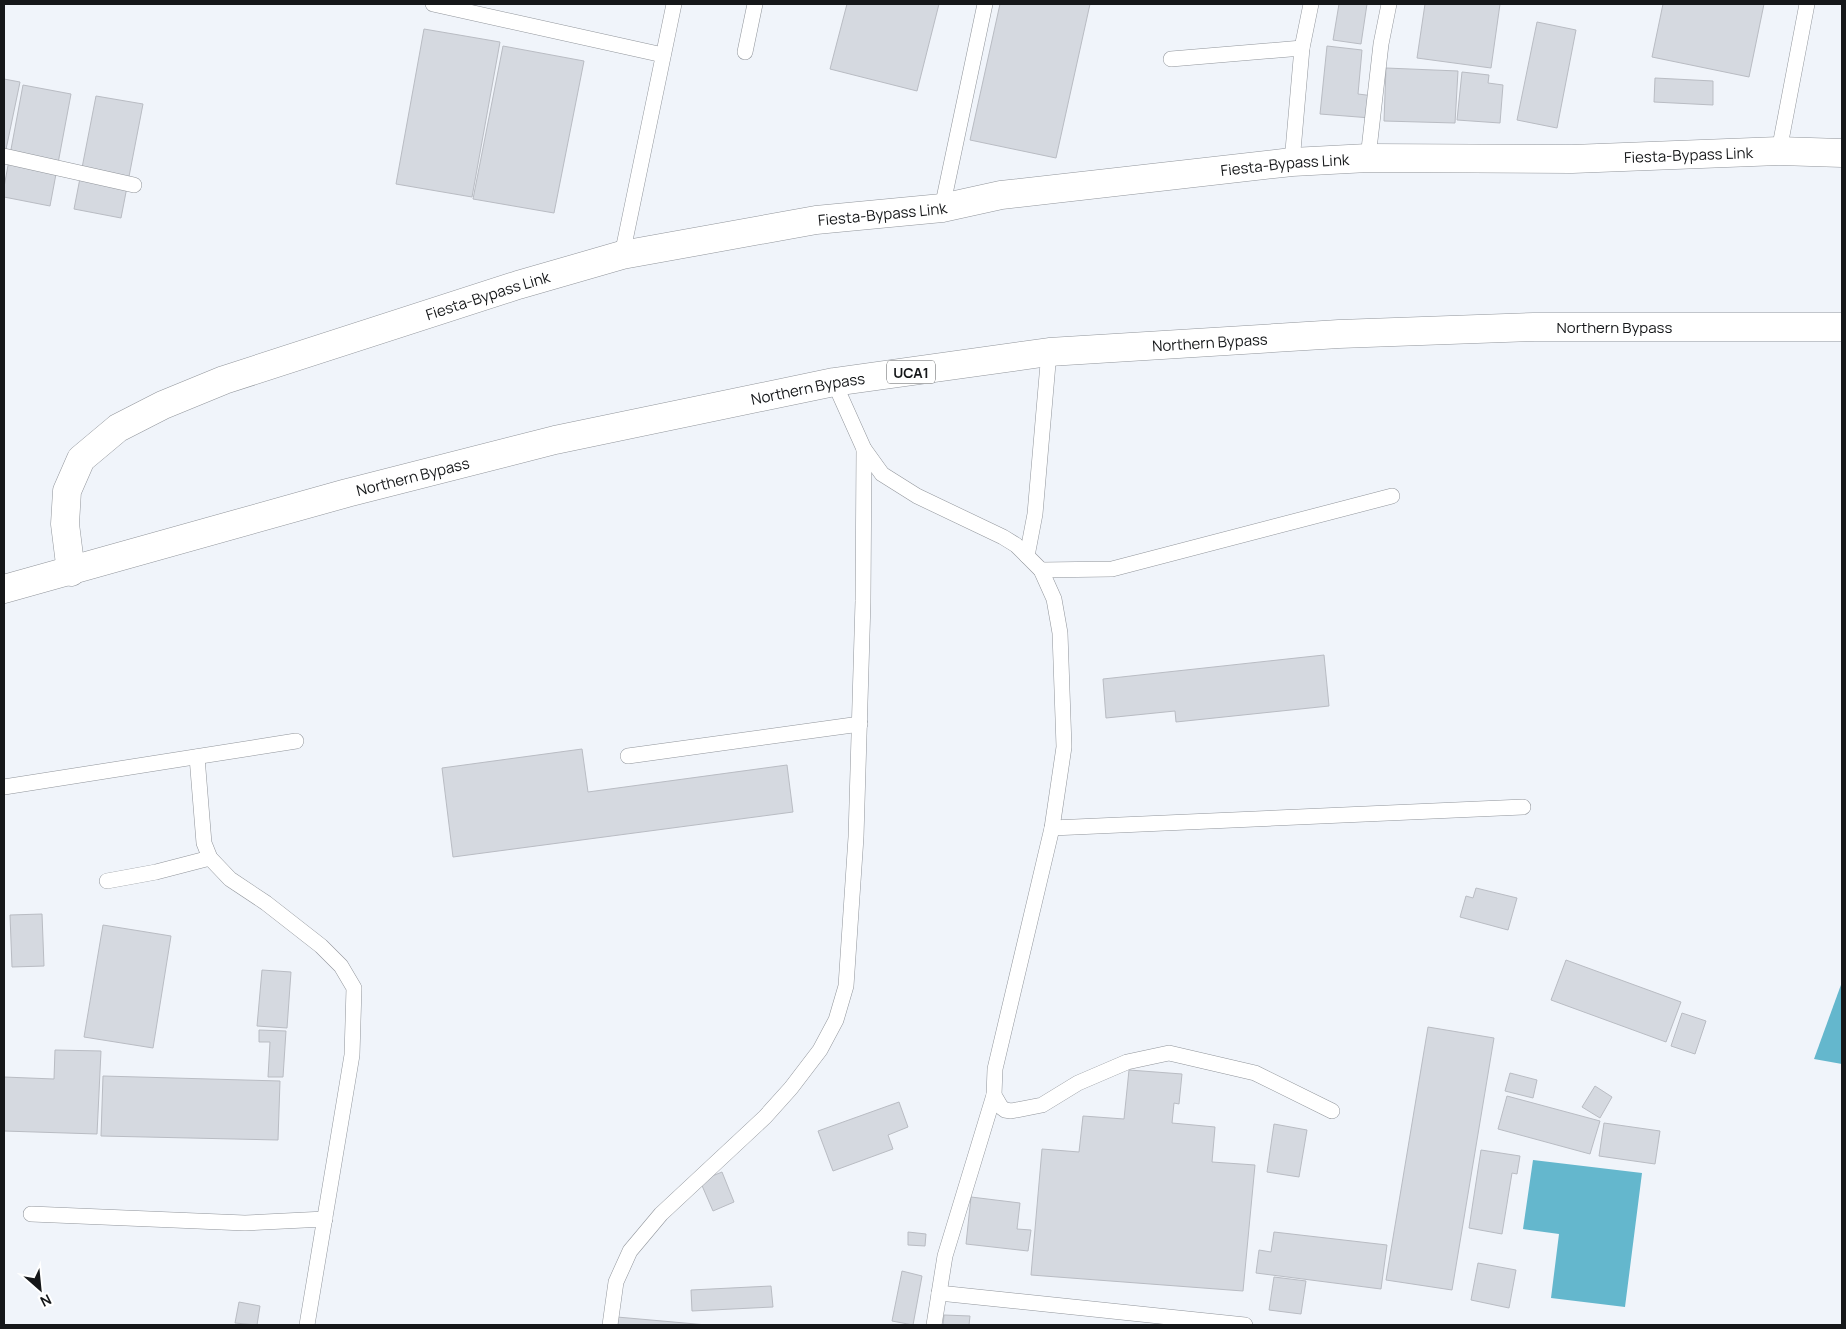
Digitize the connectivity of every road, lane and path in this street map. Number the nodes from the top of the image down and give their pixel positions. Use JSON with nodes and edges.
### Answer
{"nodes":[{"id":1,"x":433,"y":4,"type":"edge"},
{"id":2,"x":674,"y":4,"type":"edge"},
{"id":3,"x":755,"y":4,"type":"edge"},
{"id":4,"x":985,"y":4,"type":"edge"},
{"id":5,"x":1311,"y":4,"type":"edge"},
{"id":6,"x":1390,"y":4,"type":"edge"},
{"id":7,"x":1807,"y":4,"type":"edge"},
{"id":8,"x":1302,"y":48,"type":"junction"},
{"id":9,"x":745,"y":52,"type":"dead end"},
{"id":10,"x":663,"y":55,"type":"junction"},
{"id":11,"x":1171,"y":59,"type":"dead end"},
{"id":12,"x":1779,"y":151,"type":"junction"},
{"id":13,"x":1842,"y":153,"type":"edge"},
{"id":14,"x":4,"y":156,"type":"edge"},
{"id":15,"x":1368,"y":158,"type":"junction"},
{"id":16,"x":1292,"y":162,"type":"junction"},
{"id":17,"x":134,"y":184,"type":"dead end"},
{"id":18,"x":942,"y":208,"type":"junction"},
{"id":19,"x":622,"y":254,"type":"junction"},
{"id":20,"x":1842,"y":327,"type":"edge"},
{"id":21,"x":1049,"y":352,"type":"junction"},
{"id":22,"x":834,"y":382,"type":"junction"},
{"id":23,"x":864,"y":449,"type":"junction"},
{"id":24,"x":1392,"y":496,"type":"dead end"},
{"id":25,"x":1027,"y":556,"type":"junction"},
{"id":26,"x":1041,"y":570,"type":"junction"},
{"id":27,"x":71,"y":572,"type":"junction"},
{"id":28,"x":5,"y":588,"type":"edge"},
{"id":29,"x":860,"y":724,"type":"junction"},
{"id":30,"x":296,"y":741,"type":"dead end"},
{"id":31,"x":628,"y":756,"type":"dead end"},
{"id":32,"x":197,"y":757,"type":"junction"},
{"id":33,"x":4,"y":787,"type":"edge"},
{"id":34,"x":1523,"y":807,"type":"dead end"},
{"id":35,"x":1052,"y":828,"type":"junction"},
{"id":36,"x":210,"y":858,"type":"junction"},
{"id":37,"x":107,"y":881,"type":"dead end"},
{"id":38,"x":994,"y":1095,"type":"junction"},
{"id":39,"x":1332,"y":1111,"type":"dead end"},
{"id":40,"x":31,"y":1214,"type":"dead end"},
{"id":41,"x":325,"y":1219,"type":"junction"},
{"id":42,"x":939,"y":1293,"type":"junction"},
{"id":43,"x":307,"y":1325,"type":"edge"},
{"id":44,"x":610,"y":1325,"type":"edge"},
{"id":45,"x":934,"y":1325,"type":"edge"},
{"id":46,"x":1245,"y":1325,"type":"edge"}],
"edges":[{"from":1,"to":10,"type":"lane"},
{"from":2,"to":10,"type":"lane"},
{"from":3,"to":9,"type":"lane"},
{"from":4,"to":18,"type":"lane"},
{"from":5,"to":8,"type":"lane"},
{"from":6,"to":15,"type":"lane"},
{"from":7,"to":12,"type":"lane"},
{"from":8,"to":11,"type":"lane"},
{"from":8,"to":16,"type":"lane"},
{"from":10,"to":19,"type":"lane"},
{"from":12,"to":13,"type":"street","name":"Fiesta-Bypass Link"},
{"from":12,"to":15,"type":"street","name":"Fiesta-Bypass Link"},
{"from":14,"to":17,"type":"lane"},
{"from":15,"to":16,"type":"street","name":"Fiesta-Bypass Link"},
{"from":16,"to":18,"type":"street","name":"Fiesta-Bypass Link"},
{"from":18,"to":19,"type":"street","name":"Fiesta-Bypass Link"},
{"from":19,"to":27,"type":"street","name":"Fiesta-Bypass Link"},
{"from":20,"to":21,"type":"street","name":"Northern Bypass","number":"UCA1"},
{"from":21,"to":22,"type":"street","name":"Northern Bypass","number":"UCA1"},
{"from":21,"to":25,"type":"lane"},
{"from":22,"to":23,"type":"lane"},
{"from":22,"to":27,"type":"street","name":"Northern Bypass","number":"UCA1"},
{"from":23,"to":25,"type":"lane"},
{"from":23,"to":29,"type":"lane"},
{"from":24,"to":26,"type":"lane"},
{"from":25,"to":26,"type":"lane"},
{"from":26,"to":35,"type":"lane"},
{"from":27,"to":28,"type":"street","name":"Northern Bypass","number":"UCA1"},
{"from":29,"to":31,"type":"lane"},
{"from":29,"to":44,"type":"lane"},
{"from":30,"to":32,"type":"lane"},
{"from":32,"to":33,"type":"lane"},
{"from":32,"to":36,"type":"lane"},
{"from":34,"to":35,"type":"lane"},
{"from":35,"to":38,"type":"lane"},
{"from":36,"to":37,"type":"lane"},
{"from":36,"to":41,"type":"lane"},
{"from":38,"to":39,"type":"lane"},
{"from":38,"to":42,"type":"lane"},
{"from":40,"to":41,"type":"lane"},
{"from":41,"to":43,"type":"lane"},
{"from":42,"to":45,"type":"lane"},
{"from":42,"to":46,"type":"lane"}]}
